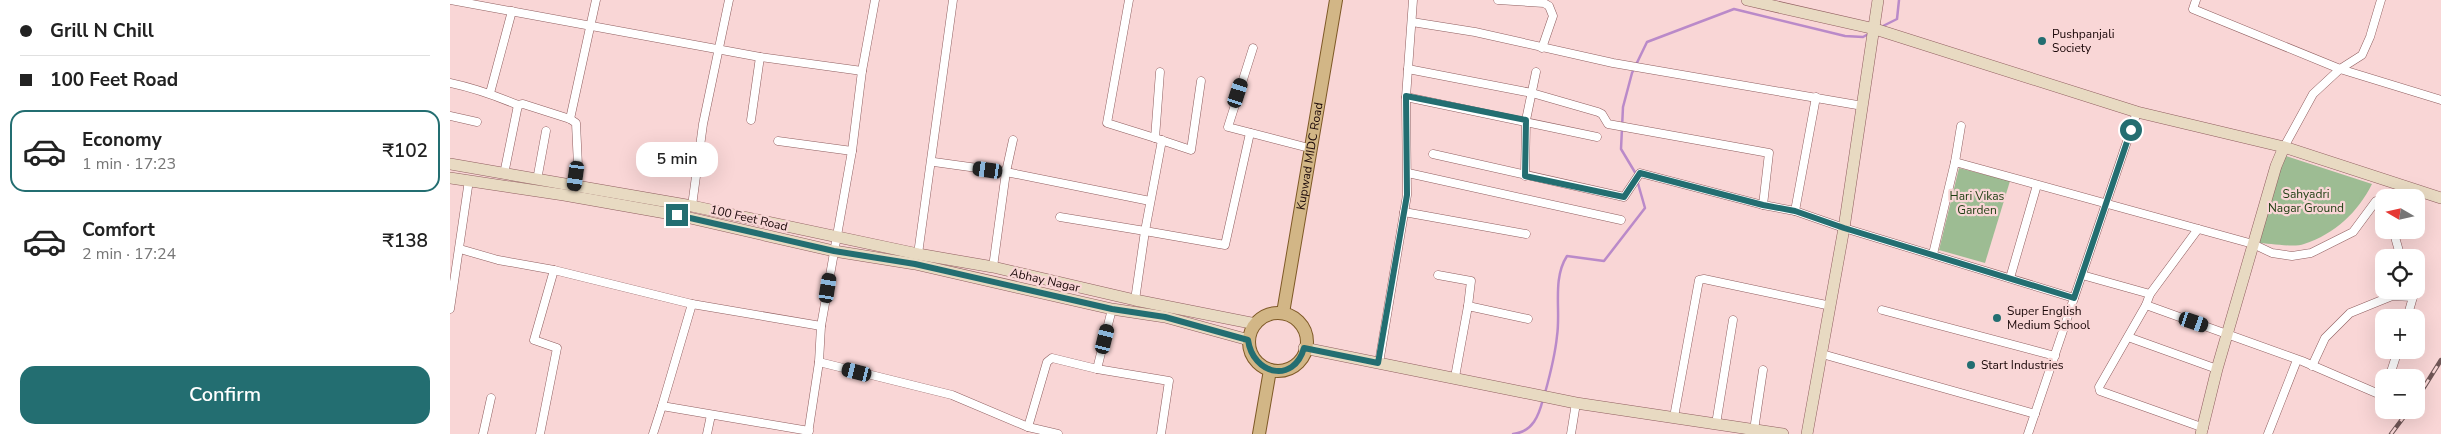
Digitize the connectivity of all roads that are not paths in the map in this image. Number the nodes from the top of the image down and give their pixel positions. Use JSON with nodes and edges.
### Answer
{"nodes":[{"id":1,"x":450,"y":0,"type":"edge"},
{"id":2,"x":596,"y":0,"type":"edge"},
{"id":3,"x":729,"y":0,"type":"edge"},
{"id":4,"x":875,"y":0,"type":"edge"},
{"id":5,"x":953,"y":0,"type":"edge"},
{"id":6,"x":1129,"y":0,"type":"edge"},
{"id":7,"x":1336,"y":0,"type":"edge"},
{"id":8,"x":1413,"y":0,"type":"edge"},
{"id":9,"x":1498,"y":0,"type":"edge"},
{"id":10,"x":1747,"y":0,"type":"edge"},
{"id":11,"x":1878,"y":0,"type":"edge"},
{"id":12,"x":2196,"y":0,"type":"edge"},
{"id":13,"x":2381,"y":0,"type":"edge"},
{"id":14,"x":512,"y":11,"type":"junction"},
{"id":15,"x":1412,"y":22,"type":"junction"},
{"id":16,"x":590,"y":28,"type":"junction"},
{"id":17,"x":1875,"y":29,"type":"junction"},
{"id":18,"x":1253,"y":48,"type":"dead end"},
{"id":19,"x":1542,"y":48,"type":"junction"},
{"id":20,"x":719,"y":50,"type":"junction"},
{"id":21,"x":760,"y":57,"type":"junction"},
{"id":22,"x":1408,"y":69,"type":"junction"},
{"id":23,"x":2340,"y":70,"type":"junction"},
{"id":24,"x":862,"y":71,"type":"junction"},
{"id":25,"x":1160,"y":72,"type":"dead end"},
{"id":26,"x":1536,"y":72,"type":"dead end"},
{"id":27,"x":1202,"y":81,"type":"dead end"},
{"id":28,"x":450,"y":83,"type":"edge"},
{"id":29,"x":490,"y":93,"type":"junction"},
{"id":30,"x":1532,"y":93,"type":"junction"},
{"id":31,"x":1406,"y":96,"type":"junction"},
{"id":32,"x":1816,"y":97,"type":"junction"},
{"id":33,"x":2441,"y":100,"type":"edge"},
{"id":34,"x":518,"y":105,"type":"junction"},
{"id":35,"x":1863,"y":106,"type":"junction"},
{"id":36,"x":2137,"y":112,"type":"junction"},
{"id":37,"x":450,"y":116,"type":"edge"},
{"id":38,"x":570,"y":119,"type":"junction"},
{"id":39,"x":751,"y":120,"type":"dead end"},
{"id":40,"x":1526,"y":120,"type":"junction"},
{"id":41,"x":477,"y":122,"type":"dead end"},
{"id":42,"x":1961,"y":126,"type":"dead end"},
{"id":43,"x":546,"y":131,"type":"dead end"},
{"id":44,"x":1250,"y":132,"type":"junction"},
{"id":45,"x":1597,"y":137,"type":"dead end"},
{"id":46,"x":1158,"y":139,"type":"junction"},
{"id":47,"x":1013,"y":140,"type":"dead end"},
{"id":48,"x":778,"y":141,"type":"dead end"},
{"id":49,"x":2284,"y":146,"type":"junction"},
{"id":50,"x":1309,"y":148,"type":"junction"},
{"id":51,"x":852,"y":151,"type":"junction"},
{"id":52,"x":1433,"y":154,"type":"dead end"},
{"id":53,"x":934,"y":162,"type":"dead end"},
{"id":54,"x":1954,"y":162,"type":"junction"},
{"id":55,"x":2330,"y":162,"type":"joint"},
{"id":56,"x":450,"y":164,"type":"edge"},
{"id":57,"x":1006,"y":172,"type":"junction"},
{"id":58,"x":1408,"y":173,"type":"junction"},
{"id":59,"x":504,"y":174,"type":"junction"},
{"id":60,"x":1525,"y":176,"type":"junction"},
{"id":61,"x":450,"y":178,"type":"edge"},
{"id":62,"x":469,"y":180,"type":"junction"},
{"id":63,"x":537,"y":180,"type":"junction"},
{"id":64,"x":2037,"y":185,"type":"junction"},
{"id":65,"x":575,"y":186,"type":"junction"},
{"id":66,"x":2441,"y":198,"type":"edge"},
{"id":67,"x":1150,"y":201,"type":"junction"},
{"id":68,"x":2375,"y":202,"type":"edge"},
{"id":69,"x":2106,"y":204,"type":"junction"},
{"id":70,"x":1763,"y":205,"type":"junction"},
{"id":71,"x":692,"y":206,"type":"junction"},
{"id":72,"x":1795,"y":211,"type":"junction"},
{"id":73,"x":1404,"y":212,"type":"junction"},
{"id":74,"x":1060,"y":217,"type":"dead end"},
{"id":75,"x":1621,"y":220,"type":"dead end"},
{"id":76,"x":1844,"y":228,"type":"junction"},
{"id":77,"x":2198,"y":229,"type":"junction"},
{"id":78,"x":1145,"y":231,"type":"junction"},
{"id":79,"x":1526,"y":234,"type":"dead end"},
{"id":80,"x":837,"y":236,"type":"junction"},
{"id":81,"x":2253,"y":244,"type":"junction"},
{"id":82,"x":460,"y":249,"type":"junction"},
{"id":83,"x":834,"y":251,"type":"junction"},
{"id":84,"x":918,"y":254,"type":"junction"},
{"id":85,"x":1933,"y":254,"type":"junction"},
{"id":86,"x":993,"y":267,"type":"junction"},
{"id":87,"x":554,"y":270,"type":"junction"},
{"id":88,"x":1438,"y":275,"type":"dead end"},
{"id":89,"x":2082,"y":275,"type":"junction"},
{"id":90,"x":2010,"y":278,"type":"junction"},
{"id":91,"x":2150,"y":294,"type":"junction"},
{"id":92,"x":2074,"y":298,"type":"junction"},
{"id":93,"x":2385,"y":299,"type":"edge"},
{"id":94,"x":1135,"y":300,"type":"junction"},
{"id":95,"x":692,"y":304,"type":"junction"},
{"id":96,"x":2146,"y":305,"type":"junction"},
{"id":97,"x":1468,"y":306,"type":"junction"},
{"id":98,"x":1831,"y":306,"type":"junction"},
{"id":99,"x":450,"y":309,"type":"edge"},
{"id":100,"x":1112,"y":309,"type":"junction"},
{"id":101,"x":1882,"y":310,"type":"dead end"},
{"id":102,"x":1283,"y":313,"type":"junction"},
{"id":103,"x":1528,"y":319,"type":"dead end"},
{"id":104,"x":1733,"y":320,"type":"dead end"},
{"id":105,"x":1256,"y":324,"type":"junction"},
{"id":106,"x":822,"y":326,"type":"junction"},
{"id":107,"x":2227,"y":333,"type":"junction"},
{"id":108,"x":2128,"y":338,"type":"junction"},
{"id":109,"x":1248,"y":340,"type":"junction"},
{"id":110,"x":1304,"y":348,"type":"junction"},
{"id":111,"x":1822,"y":354,"type":"junction"},
{"id":112,"x":2054,"y":356,"type":"junction"},
{"id":113,"x":2297,"y":360,"type":"junction"},
{"id":114,"x":819,"y":362,"type":"junction"},
{"id":115,"x":1378,"y":363,"type":"junction"},
{"id":116,"x":2312,"y":366,"type":"junction"},
{"id":117,"x":1097,"y":369,"type":"junction"},
{"id":118,"x":2216,"y":369,"type":"junction"},
{"id":119,"x":1270,"y":370,"type":"junction"},
{"id":120,"x":1763,"y":370,"type":"dead end"},
{"id":121,"x":1455,"y":377,"type":"junction"},
{"id":122,"x":2375,"y":392,"type":"edge"},
{"id":123,"x":491,"y":398,"type":"dead end"},
{"id":124,"x":1576,"y":403,"type":"junction"},
{"id":125,"x":662,"y":406,"type":"junction"},
{"id":126,"x":2035,"y":414,"type":"junction"},
{"id":127,"x":711,"y":415,"type":"junction"},
{"id":128,"x":1674,"y":417,"type":"junction"},
{"id":129,"x":1716,"y":424,"type":"junction"},
{"id":130,"x":1028,"y":427,"type":"junction"},
{"id":131,"x":1754,"y":430,"type":"junction"},
{"id":132,"x":2203,"y":431,"type":"edge"},
{"id":133,"x":809,"y":433,"type":"edge"},
{"id":134,"x":483,"y":434,"type":"edge"},
{"id":135,"x":540,"y":434,"type":"edge"},
{"id":136,"x":653,"y":434,"type":"edge"},
{"id":137,"x":707,"y":434,"type":"edge"},
{"id":138,"x":1058,"y":434,"type":"edge"},
{"id":139,"x":1161,"y":434,"type":"edge"},
{"id":140,"x":1259,"y":434,"type":"edge"},
{"id":141,"x":1571,"y":434,"type":"edge"},
{"id":142,"x":1783,"y":434,"type":"edge"},
{"id":143,"x":1807,"y":434,"type":"edge"},
{"id":144,"x":2028,"y":434,"type":"edge"},
{"id":145,"x":2268,"y":434,"type":"edge"}],
"edges":[{"from":1,"to":14,"type":"street"},
{"from":2,"to":16,"type":"street"},
{"from":3,"to":20,"type":"street"},
{"from":4,"to":24,"type":"street"},
{"from":5,"to":84,"type":"street"},
{"from":6,"to":46,"type":"street"},
{"from":7,"to":50,"type":"main road","name":"Kupwad MIDC Road"},
{"from":8,"to":15,"type":"street"},
{"from":9,"to":19,"type":"street"},
{"from":10,"to":17,"type":"main road"},
{"from":11,"to":17,"type":"main road"},
{"from":12,"to":23,"type":"street"},
{"from":13,"to":23,"type":"street"},
{"from":14,"to":16,"type":"street"},
{"from":14,"to":29,"type":"street"},
{"from":15,"to":19,"type":"street"},
{"from":15,"to":22,"type":"street"},
{"from":16,"to":20,"type":"street"},
{"from":16,"to":38,"type":"street"},
{"from":17,"to":35,"type":"main road"},
{"from":17,"to":36,"type":"main road"},
{"from":18,"to":44,"type":"street"},
{"from":19,"to":32,"type":"street"},
{"from":20,"to":21,"type":"street"},
{"from":20,"to":71,"type":"street"},
{"from":21,"to":24,"type":"street"},
{"from":21,"to":39,"type":"street"},
{"from":22,"to":30,"type":"street"},
{"from":22,"to":31,"type":"street"},
{"from":23,"to":33,"type":"street"},
{"from":23,"to":49,"type":"street"},
{"from":24,"to":51,"type":"street"},
{"from":25,"to":46,"type":"street"},
{"from":26,"to":30,"type":"street"},
{"from":27,"to":46,"type":"street"},
{"from":28,"to":29,"type":"street"},
{"from":29,"to":34,"type":"street"},
{"from":30,"to":40,"type":"street"},
{"from":30,"to":70,"type":"street"},
{"from":31,"to":40,"type":"street"},
{"from":31,"to":58,"type":"street"},
{"from":32,"to":35,"type":"street"},
{"from":32,"to":72,"type":"street"},
{"from":34,"to":38,"type":"street"},
{"from":34,"to":59,"type":"street"},
{"from":35,"to":76,"type":"main road"},
{"from":36,"to":49,"type":"main road"},
{"from":36,"to":69,"type":"street"},
{"from":37,"to":41,"type":"street"},
{"from":38,"to":65,"type":"street"},
{"from":40,"to":45,"type":"street"},
{"from":40,"to":60,"type":"street"},
{"from":42,"to":54,"type":"street"},
{"from":43,"to":63,"type":"street"},
{"from":44,"to":50,"type":"street"},
{"from":44,"to":78,"type":"street"},
{"from":46,"to":67,"type":"street"},
{"from":47,"to":57,"type":"street"},
{"from":48,"to":51,"type":"street"},
{"from":49,"to":55,"type":"street"},
{"from":49,"to":81,"type":"main road"},
{"from":50,"to":102,"type":"main road","name":"Kupwad MIDC Road"},
{"from":51,"to":80,"type":"street"},
{"from":52,"to":60,"type":"street"},
{"from":53,"to":57,"type":"street"},
{"from":54,"to":64,"type":"street"},
{"from":54,"to":85,"type":"street"},
{"from":55,"to":66,"type":"main road"},
{"from":56,"to":59,"type":"main road"},
{"from":57,"to":67,"type":"street"},
{"from":57,"to":86,"type":"street"},
{"from":58,"to":73,"type":"street"},
{"from":58,"to":75,"type":"street"},
{"from":59,"to":63,"type":"main road"},
{"from":60,"to":70,"type":"street"},
{"from":61,"to":62,"type":"main road","name":"100 Feet Road"},
{"from":62,"to":82,"type":"street"},
{"from":62,"to":83,"type":"main road","name":"100 Feet Road"},
{"from":63,"to":65,"type":"main road"},
{"from":64,"to":69,"type":"street"},
{"from":64,"to":90,"type":"street"},
{"from":65,"to":71,"type":"main road"},
{"from":67,"to":78,"type":"street"},
{"from":68,"to":81,"type":"street"},
{"from":69,"to":77,"type":"street"},
{"from":69,"to":89,"type":"street"},
{"from":70,"to":72,"type":"street"},
{"from":71,"to":80,"type":"main road"},
{"from":72,"to":76,"type":"street"},
{"from":73,"to":79,"type":"street"},
{"from":73,"to":115,"type":"street"},
{"from":74,"to":78,"type":"street"},
{"from":76,"to":85,"type":"street"},
{"from":76,"to":98,"type":"main road"},
{"from":77,"to":81,"type":"street"},
{"from":77,"to":91,"type":"street"},
{"from":78,"to":94,"type":"street"},
{"from":80,"to":83,"type":"street"},
{"from":80,"to":84,"type":"main road"},
{"from":81,"to":107,"type":"main road"},
{"from":82,"to":87,"type":"street"},
{"from":82,"to":99,"type":"street"},
{"from":83,"to":100,"type":"main road","name":"Abhay Nagar"},
{"from":83,"to":106,"type":"street"},
{"from":84,"to":86,"type":"main road"},
{"from":85,"to":90,"type":"street"},
{"from":86,"to":94,"type":"main road"},
{"from":87,"to":95,"type":"street"},
{"from":87,"to":135,"type":"street"},
{"from":88,"to":97,"type":"street"},
{"from":89,"to":91,"type":"street"},
{"from":89,"to":92,"type":"street"},
{"from":90,"to":92,"type":"street"},
{"from":91,"to":96,"type":"street"},
{"from":92,"to":112,"type":"street"},
{"from":93,"to":116,"type":"street"},
{"from":94,"to":105,"type":"main road"},
{"from":95,"to":106,"type":"street"},
{"from":95,"to":125,"type":"street"},
{"from":96,"to":107,"type":"street"},
{"from":96,"to":108,"type":"street"},
{"from":97,"to":103,"type":"street"},
{"from":97,"to":121,"type":"street"},
{"from":98,"to":111,"type":"main road"},
{"from":98,"to":128,"type":"street"},
{"from":100,"to":109,"type":"main road","name":"Abhay Nagar"},
{"from":100,"to":117,"type":"street"},
{"from":101,"to":112,"type":"street"},
{"from":102,"to":105,"type":"main road"},
{"from":102,"to":110,"type":"main road"},
{"from":104,"to":129,"type":"street"},
{"from":105,"to":109,"type":"main road"},
{"from":106,"to":114,"type":"street"},
{"from":107,"to":113,"type":"street"},
{"from":107,"to":118,"type":"main road"},
{"from":108,"to":118,"type":"street"},
{"from":108,"to":132,"type":"street"},
{"from":109,"to":119,"type":"main road"},
{"from":110,"to":115,"type":"main road"},
{"from":110,"to":119,"type":"main road"},
{"from":111,"to":126,"type":"street"},
{"from":111,"to":143,"type":"main road"},
{"from":112,"to":126,"type":"street"},
{"from":113,"to":116,"type":"street"},
{"from":113,"to":145,"type":"street"},
{"from":114,"to":130,"type":"street"},
{"from":114,"to":133,"type":"street"},
{"from":115,"to":121,"type":"main road"},
{"from":116,"to":122,"type":"street"},
{"from":117,"to":130,"type":"street"},
{"from":117,"to":139,"type":"street"},
{"from":118,"to":132,"type":"main road"},
{"from":119,"to":140,"type":"main road"},
{"from":120,"to":131,"type":"street"},
{"from":121,"to":124,"type":"main road"},
{"from":123,"to":134,"type":"street"},
{"from":124,"to":128,"type":"main road"},
{"from":124,"to":141,"type":"street"},
{"from":125,"to":127,"type":"street"},
{"from":125,"to":136,"type":"street"},
{"from":126,"to":144,"type":"street"},
{"from":127,"to":133,"type":"street"},
{"from":127,"to":137,"type":"street"},
{"from":128,"to":129,"type":"main road"},
{"from":129,"to":131,"type":"main road"},
{"from":130,"to":138,"type":"street"},
{"from":131,"to":142,"type":"main road"}]}
